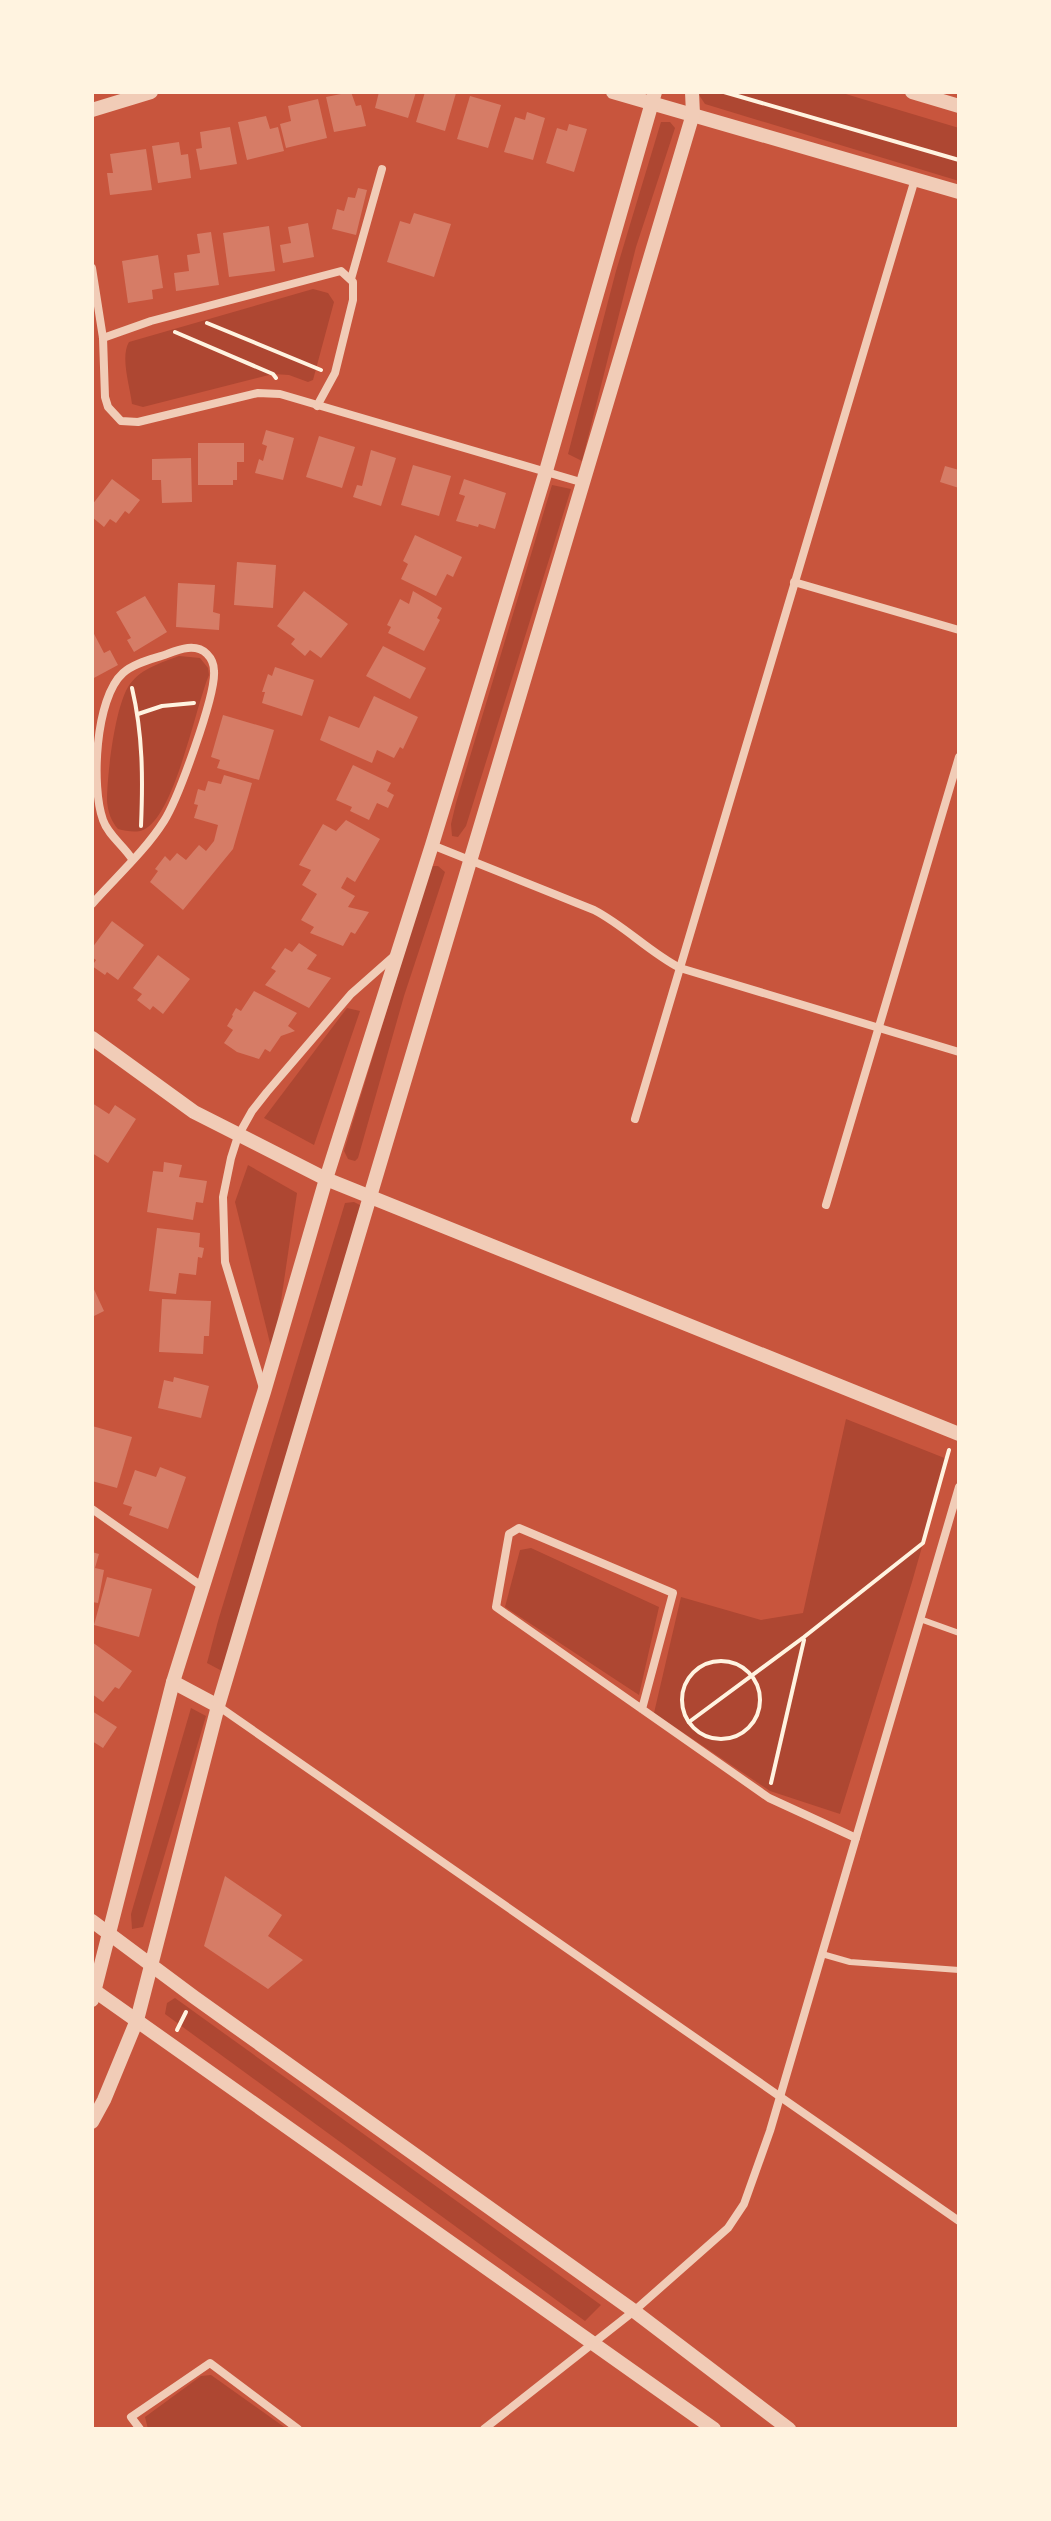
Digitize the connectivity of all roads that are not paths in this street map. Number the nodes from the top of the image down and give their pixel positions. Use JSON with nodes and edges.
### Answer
{"nodes":[{"id":1,"x":151,"y":92,"type":"edge"},
{"id":2,"x":613,"y":92,"type":"edge"},
{"id":3,"x":692,"y":92,"type":"edge"},
{"id":4,"x":912,"y":92,"type":"edge"},
{"id":5,"x":654,"y":97,"type":"edge"},
{"id":6,"x":959,"y":106,"type":"edge"},
{"id":7,"x":92,"y":110,"type":"edge"},
{"id":8,"x":693,"y":114,"type":"junction"},
{"id":9,"x":382,"y":169,"type":"dead end"},
{"id":10,"x":915,"y":179,"type":"junction"},
{"id":11,"x":959,"y":192,"type":"edge"},
{"id":12,"x":92,"y":268,"type":"edge"},
{"id":13,"x":351,"y":279,"type":"junction"},
{"id":14,"x":103,"y":338,"type":"junction"},
{"id":15,"x":317,"y":406,"type":"junction"},
{"id":16,"x":546,"y":471,"type":"junction"},
{"id":17,"x":584,"y":484,"type":"junction"},
{"id":18,"x":794,"y":582,"type":"junction"},
{"id":19,"x":959,"y":630,"type":"edge"},
{"id":20,"x":959,"y":757,"type":"edge"},
{"id":21,"x":432,"y":845,"type":"junction"},
{"id":22,"x":132,"y":859,"type":"junction"},
{"id":23,"x":471,"y":860,"type":"junction"},
{"id":24,"x":92,"y":904,"type":"edge"},
{"id":25,"x":398,"y":953,"type":"junction"},
{"id":26,"x":680,"y":968,"type":"junction"},
{"id":27,"x":879,"y":1028,"type":"junction"},
{"id":28,"x":92,"y":1038,"type":"edge"},
{"id":29,"x":959,"y":1052,"type":"edge"},
{"id":30,"x":635,"y":1119,"type":"dead end"},
{"id":31,"x":238,"y":1136,"type":"junction"},
{"id":32,"x":326,"y":1179,"type":"junction"},
{"id":33,"x":370,"y":1196,"type":"junction"},
{"id":34,"x":826,"y":1205,"type":"dead end"},
{"id":35,"x":264,"y":1392,"type":"junction"},
{"id":36,"x":956,"y":1433,"type":"edge"},
{"id":37,"x":959,"y":1487,"type":"edge"},
{"id":38,"x":92,"y":1509,"type":"edge"},
{"id":39,"x":203,"y":1587,"type":"junction"},
{"id":40,"x":920,"y":1619,"type":"junction"},
{"id":41,"x":959,"y":1633,"type":"edge"},
{"id":42,"x":173,"y":1682,"type":"junction"},
{"id":43,"x":218,"y":1706,"type":"junction"},
{"id":44,"x":642,"y":1709,"type":"junction"},
{"id":45,"x":856,"y":1838,"type":"junction"},
{"id":46,"x":92,"y":1921,"type":"edge"},
{"id":47,"x":110,"y":1934,"type":"junction"},
{"id":48,"x":822,"y":1954,"type":"junction"},
{"id":49,"x":153,"y":1964,"type":"junction"},
{"id":50,"x":959,"y":1970,"type":"edge"},
{"id":51,"x":93,"y":1994,"type":"edge"},
{"id":52,"x":137,"y":2020,"type":"junction"},
{"id":53,"x":780,"y":2097,"type":"junction"},
{"id":54,"x":92,"y":2122,"type":"edge"},
{"id":55,"x":959,"y":2221,"type":"edge"},
{"id":56,"x":634,"y":2311,"type":"junction"},
{"id":57,"x":595,"y":2342,"type":"junction"},
{"id":58,"x":140,"y":2429,"type":"edge"},
{"id":59,"x":298,"y":2429,"type":"edge"},
{"id":60,"x":484,"y":2429,"type":"edge"},
{"id":61,"x":714,"y":2429,"type":"edge"},
{"id":62,"x":789,"y":2429,"type":"edge"}],
"edges":[{"from":1,"to":7,"type":"street"},
{"from":2,"to":5,"type":"street"},
{"from":3,"to":8,"type":"street"},
{"from":4,"to":6,"type":"street"},
{"from":5,"to":8,"type":"street"},
{"from":5,"to":16,"type":"street"},
{"from":8,"to":10,"type":"street"},
{"from":8,"to":17,"type":"street"},
{"from":9,"to":13,"type":"street"},
{"from":10,"to":11,"type":"street"},
{"from":10,"to":18,"type":"street"},
{"from":12,"to":14,"type":"street"},
{"from":13,"to":14,"type":"street"},
{"from":13,"to":15,"type":"street"},
{"from":14,"to":15,"type":"street"},
{"from":15,"to":16,"type":"street"},
{"from":16,"to":17,"type":"street"},
{"from":16,"to":21,"type":"street"},
{"from":17,"to":23,"type":"street"},
{"from":18,"to":19,"type":"street"},
{"from":18,"to":26,"type":"street"},
{"from":20,"to":27,"type":"street"},
{"from":21,"to":23,"type":"street"},
{"from":21,"to":25,"type":"street"},
{"from":22,"to":22,"type":"street"},
{"from":22,"to":24,"type":"street"},
{"from":23,"to":26,"type":"street"},
{"from":23,"to":33,"type":"street"},
{"from":25,"to":31,"type":"street"},
{"from":25,"to":32,"type":"street"},
{"from":26,"to":27,"type":"street"},
{"from":26,"to":30,"type":"street"},
{"from":27,"to":29,"type":"street"},
{"from":27,"to":34,"type":"street"},
{"from":28,"to":31,"type":"street"},
{"from":31,"to":32,"type":"street"},
{"from":31,"to":35,"type":"street"},
{"from":32,"to":33,"type":"street"},
{"from":32,"to":35,"type":"street"},
{"from":33,"to":36,"type":"street"},
{"from":33,"to":43,"type":"street"},
{"from":35,"to":39,"type":"street"},
{"from":37,"to":40,"type":"street"},
{"from":38,"to":39,"type":"street"},
{"from":39,"to":42,"type":"street"},
{"from":40,"to":41,"type":"lane"},
{"from":40,"to":45,"type":"street"},
{"from":42,"to":43,"type":"street"},
{"from":42,"to":47,"type":"street"},
{"from":43,"to":49,"type":"street"},
{"from":43,"to":53,"type":"street"},
{"from":44,"to":44,"type":"street"},
{"from":44,"to":45,"type":"street"},
{"from":45,"to":48,"type":"street"},
{"from":46,"to":47,"type":"street"},
{"from":47,"to":49,"type":"street"},
{"from":47,"to":51,"type":"street"},
{"from":48,"to":50,"type":"lane"},
{"from":48,"to":53,"type":"street"},
{"from":49,"to":52,"type":"street"},
{"from":49,"to":56,"type":"street"},
{"from":51,"to":52,"type":"street"},
{"from":52,"to":54,"type":"street"},
{"from":52,"to":57,"type":"street"},
{"from":53,"to":55,"type":"street"},
{"from":53,"to":56,"type":"street"},
{"from":56,"to":57,"type":"street"},
{"from":56,"to":62,"type":"street"},
{"from":57,"to":60,"type":"street"},
{"from":57,"to":61,"type":"street"},
{"from":58,"to":59,"type":"street"}]}
